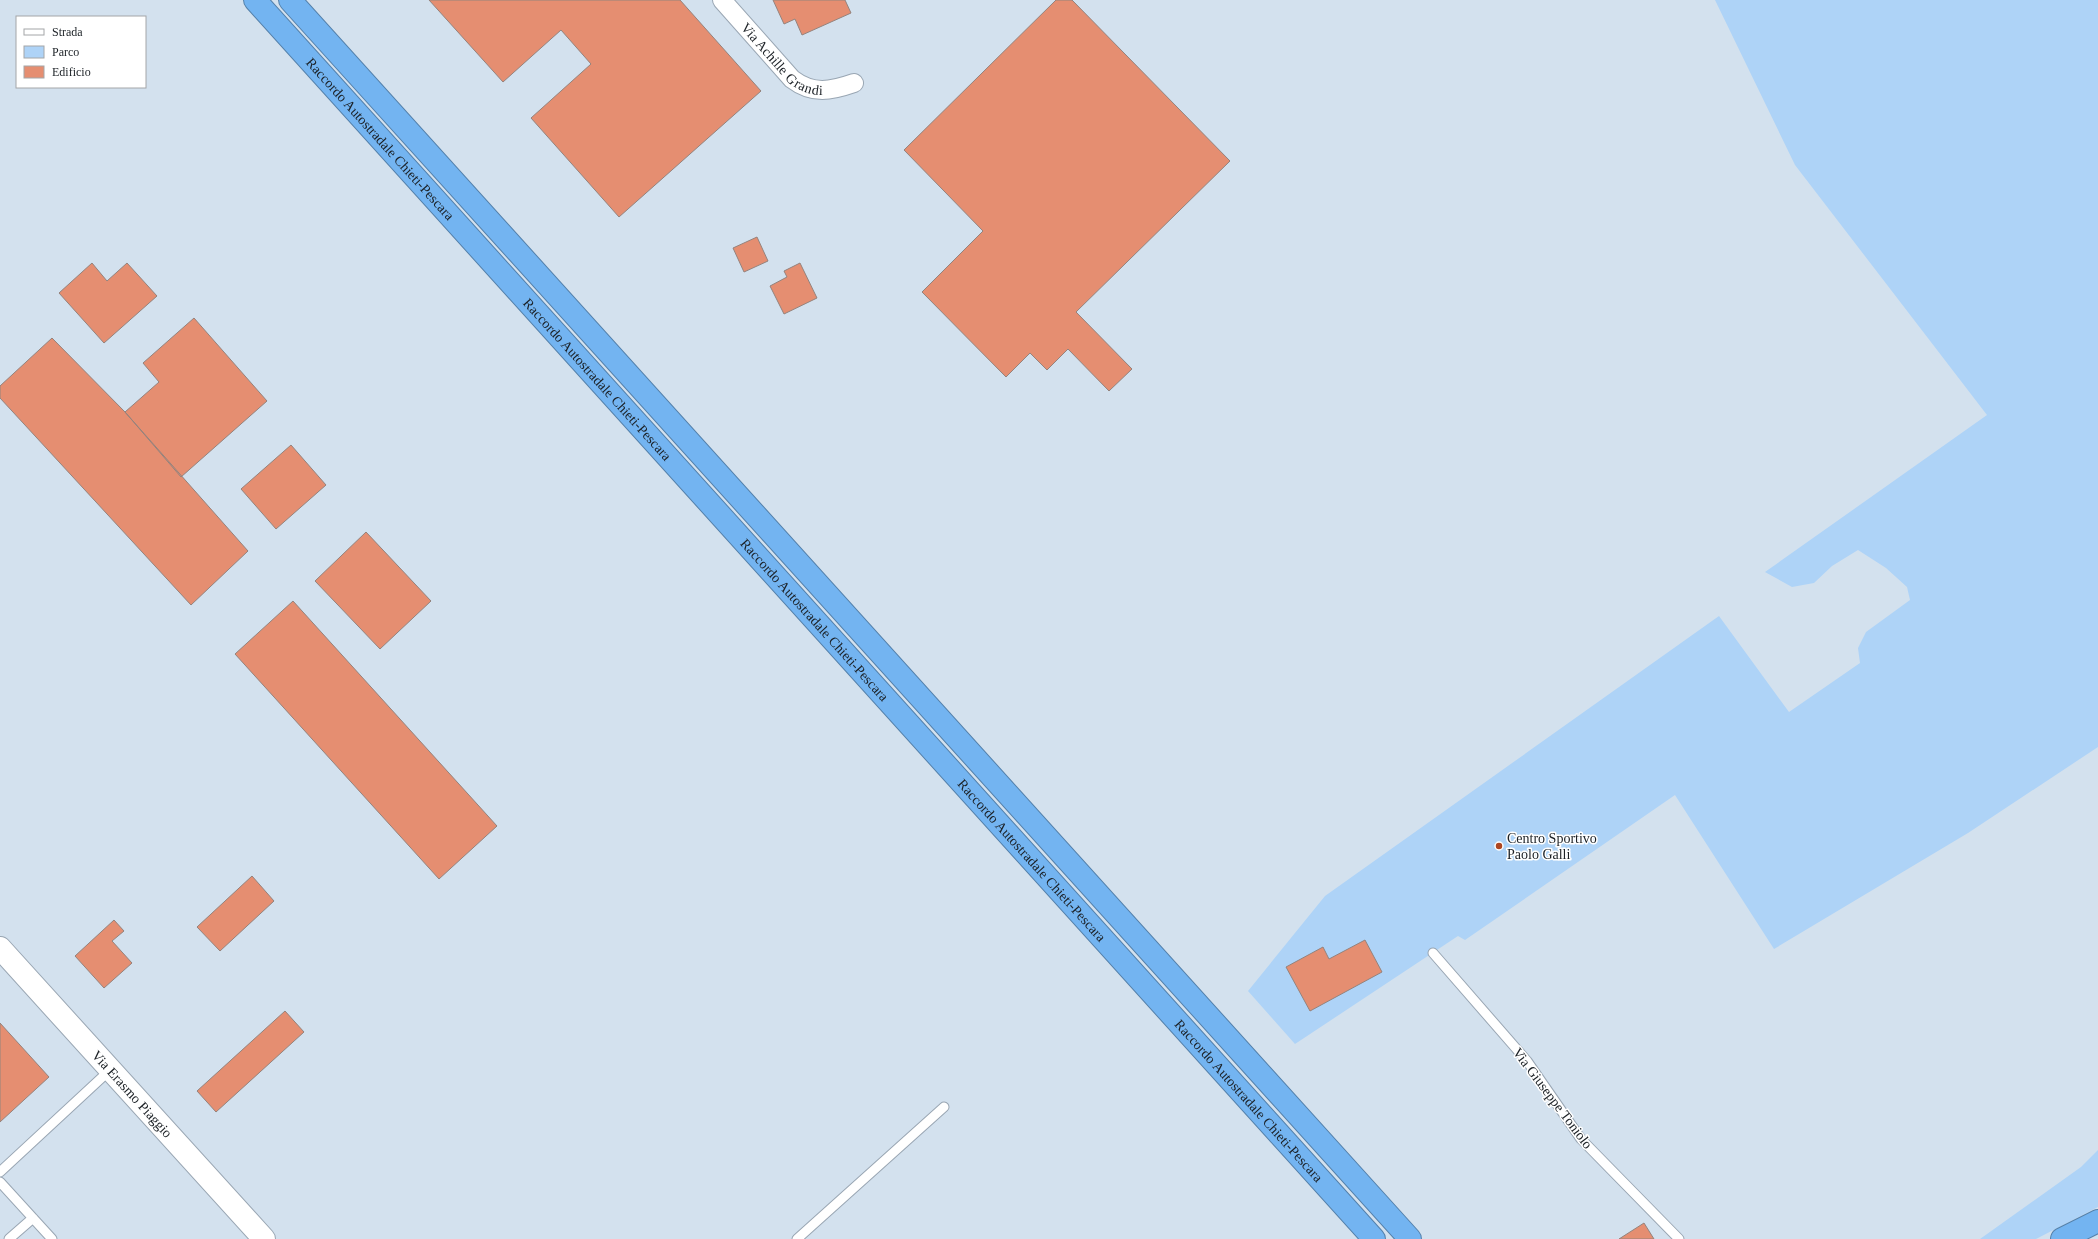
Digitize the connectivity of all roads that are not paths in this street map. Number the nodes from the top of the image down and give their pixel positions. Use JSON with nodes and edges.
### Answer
{"nodes":[{"id":1,"x":255,"y":0,"type":"edge"},
{"id":2,"x":290,"y":0,"type":"edge"},
{"id":3,"x":722,"y":0,"type":"edge"},
{"id":4,"x":854,"y":83,"type":"dead end"},
{"id":5,"x":0,"y":948,"type":"edge"},
{"id":6,"x":1433,"y":953,"type":"dead end"},
{"id":7,"x":110,"y":1070,"type":"junction"},
{"id":8,"x":944,"y":1107,"type":"dead end"},
{"id":9,"x":0,"y":1172,"type":"edge"},
{"id":10,"x":0,"y":1182,"type":"edge"},
{"id":11,"x":33,"y":1218,"type":"junction"},
{"id":12,"x":2098,"y":1221,"type":"edge"},
{"id":13,"x":9,"y":1239,"type":"edge"},
{"id":14,"x":52,"y":1239,"type":"edge"},
{"id":15,"x":264,"y":1239,"type":"edge"},
{"id":16,"x":797,"y":1239,"type":"edge"},
{"id":17,"x":1374,"y":1239,"type":"edge"},
{"id":18,"x":1410,"y":1239,"type":"edge"},
{"id":19,"x":1679,"y":1239,"type":"edge"},
{"id":20,"x":2062,"y":1239,"type":"edge"}],
"edges":[{"from":1,"to":17,"type":"highway","name":"Raccordo Autostradale Chieti-Pescara"},
{"from":2,"to":18,"type":"highway","name":"Raccordo Autostradale Chieti-Pescara"},
{"from":3,"to":4,"type":"street","name":"Via Achille Grandi"},
{"from":5,"to":7,"type":"street","name":"Via Erasmo Piaggio"},
{"from":6,"to":19,"type":"lane","name":"Via Giuseppe Toniolo"},
{"from":7,"to":9,"type":"lane"},
{"from":7,"to":15,"type":"street","name":"Via Erasmo Piaggio"},
{"from":8,"to":16,"type":"lane"},
{"from":10,"to":11,"type":"lane"},
{"from":11,"to":13,"type":"lane"},
{"from":11,"to":14,"type":"lane"},
{"from":12,"to":20,"type":"highway"}]}
